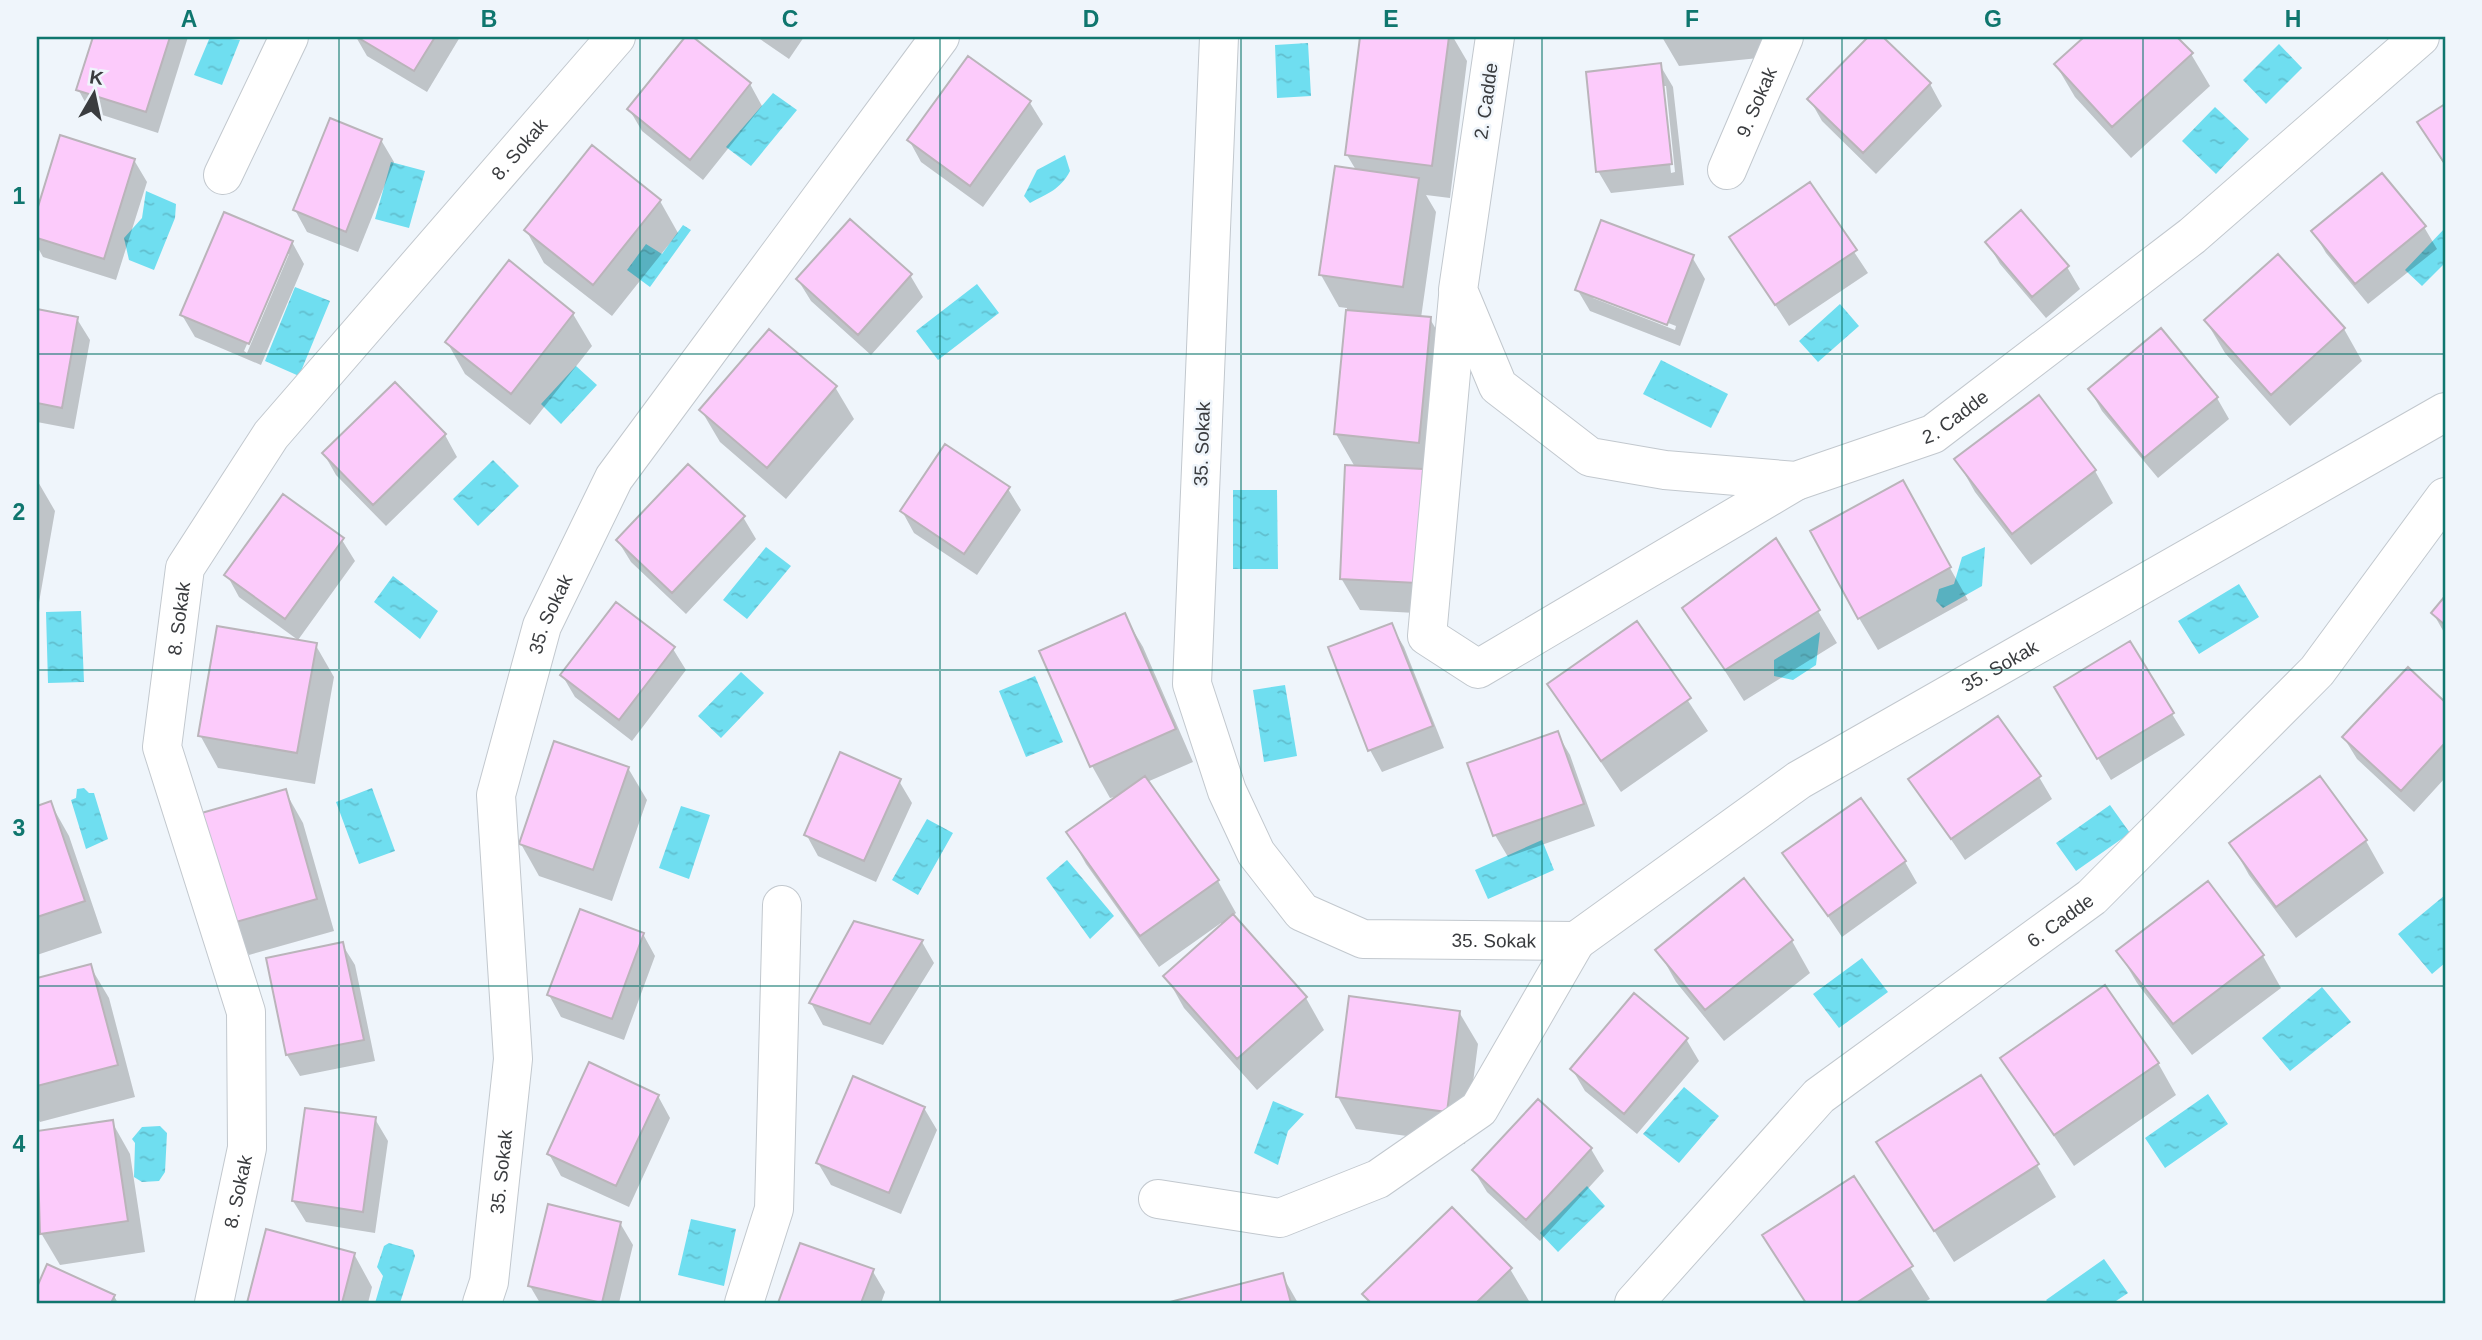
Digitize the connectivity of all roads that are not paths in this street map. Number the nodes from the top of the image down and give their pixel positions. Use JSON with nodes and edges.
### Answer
{"nodes":[{"id":1,"x":289,"y":37,"type":"edge"},
{"id":2,"x":615,"y":37,"type":"edge"},
{"id":3,"x":940,"y":37,"type":"edge"},
{"id":4,"x":1219,"y":37,"type":"edge"},
{"id":5,"x":1495,"y":37,"type":"edge"},
{"id":6,"x":1784,"y":37,"type":"edge"},
{"id":7,"x":2420,"y":37,"type":"edge"},
{"id":8,"x":1727,"y":170,"type":"dead end"},
{"id":9,"x":223,"y":175,"type":"dead end"},
{"id":10,"x":1458,"y":290,"type":"junction"},
{"id":11,"x":2445,"y":412,"type":"edge"},
{"id":12,"x":1796,"y":481,"type":"junction"},
{"id":13,"x":2445,"y":497,"type":"edge"},
{"id":14,"x":782,"y":905,"type":"dead end"},
{"id":15,"x":1576,"y":941,"type":"junction"},
{"id":16,"x":1158,"y":1199,"type":"dead end"},
{"id":17,"x":215,"y":1300,"type":"edge"},
{"id":18,"x":482,"y":1303,"type":"edge"},
{"id":19,"x":744,"y":1303,"type":"edge"},
{"id":20,"x":1634,"y":1303,"type":"edge"}],
"edges":[{"from":1,"to":9,"type":"street"},
{"from":2,"to":17,"type":"street","name":"8. Sokak"},
{"from":3,"to":18,"type":"street","name":"35. Sokak"},
{"from":4,"to":15,"type":"street","name":"35. Sokak"},
{"from":5,"to":10,"type":"street","name":"2. Cadde"},
{"from":6,"to":8,"type":"street","name":"9. Sokak"},
{"from":7,"to":12,"type":"street","name":"2. Cadde"},
{"from":10,"to":12,"type":"street","name":"2. Cadde"},
{"from":10,"to":12,"type":"street","name":"2. Cadde"},
{"from":11,"to":15,"type":"street","name":"35. Sokak"},
{"from":13,"to":20,"type":"street","name":"6. Cadde"},
{"from":14,"to":19,"type":"street"},
{"from":15,"to":16,"type":"street"}]}
